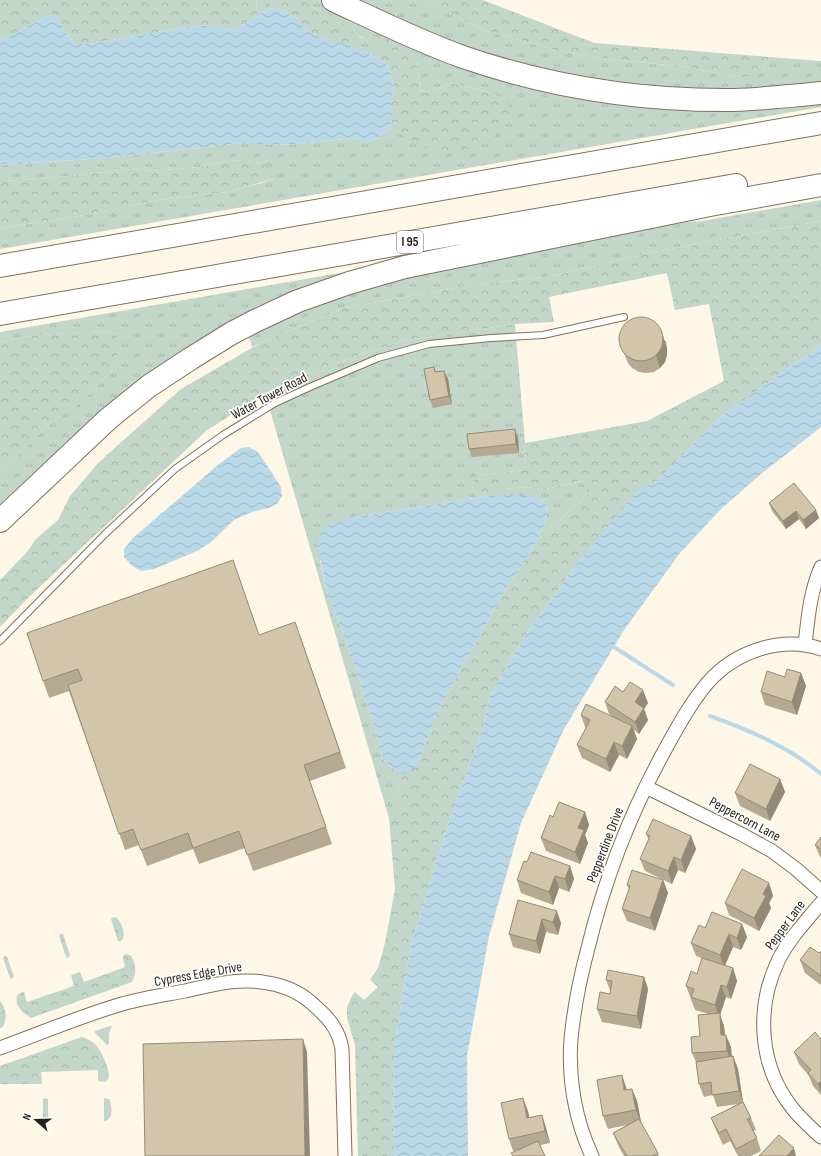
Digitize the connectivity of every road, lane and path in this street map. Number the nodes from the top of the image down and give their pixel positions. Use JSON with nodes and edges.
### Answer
{"nodes":[{"id":1,"x":333,"y":0,"type":"edge"},
{"id":2,"x":821,"y":93,"type":"edge"},
{"id":3,"x":821,"y":123,"type":"edge"},
{"id":4,"x":821,"y":170,"type":"edge"},
{"id":5,"x":821,"y":185,"type":"edge"},
{"id":6,"x":0,"y":266,"type":"edge"},
{"id":7,"x":0,"y":314,"type":"edge"},
{"id":8,"x":624,"y":317,"type":"dead end"},
{"id":9,"x":0,"y":521,"type":"edge"},
{"id":10,"x":821,"y":567,"type":"edge"},
{"id":11,"x":0,"y":641,"type":"edge"},
{"id":12,"x":805,"y":645,"type":"junction"},
{"id":13,"x":821,"y":649,"type":"edge"},
{"id":14,"x":646,"y":787,"type":"junction"},
{"id":15,"x":821,"y":890,"type":"edge"},
{"id":16,"x":821,"y":903,"type":"edge"},
{"id":17,"x":0,"y":1048,"type":"edge"},
{"id":18,"x":821,"y":1137,"type":"edge"},
{"id":19,"x":346,"y":1156,"type":"edge"},
{"id":20,"x":592,"y":1156,"type":"edge"}],
"edges":[{"from":1,"to":2,"type":"highway"},
{"from":3,"to":6,"type":"highway"},
{"from":4,"to":7,"type":"highway","number":"I 95"},
{"from":5,"to":9,"type":"highway"},
{"from":8,"to":11,"type":"lane","name":"Water Tower Road"},
{"from":10,"to":12,"type":"street"},
{"from":12,"to":13,"type":"street","name":"Pepperdine Drive"},
{"from":12,"to":14,"type":"street","name":"Pepperdine Drive"},
{"from":14,"to":15,"type":"street","name":"Peppercorn Lane"},
{"from":14,"to":20,"type":"street","name":"Pepperdine Drive"},
{"from":16,"to":18,"type":"street","name":"Pepper Lane"},
{"from":17,"to":19,"type":"street","name":"Cypress Edge Drive"}]}
